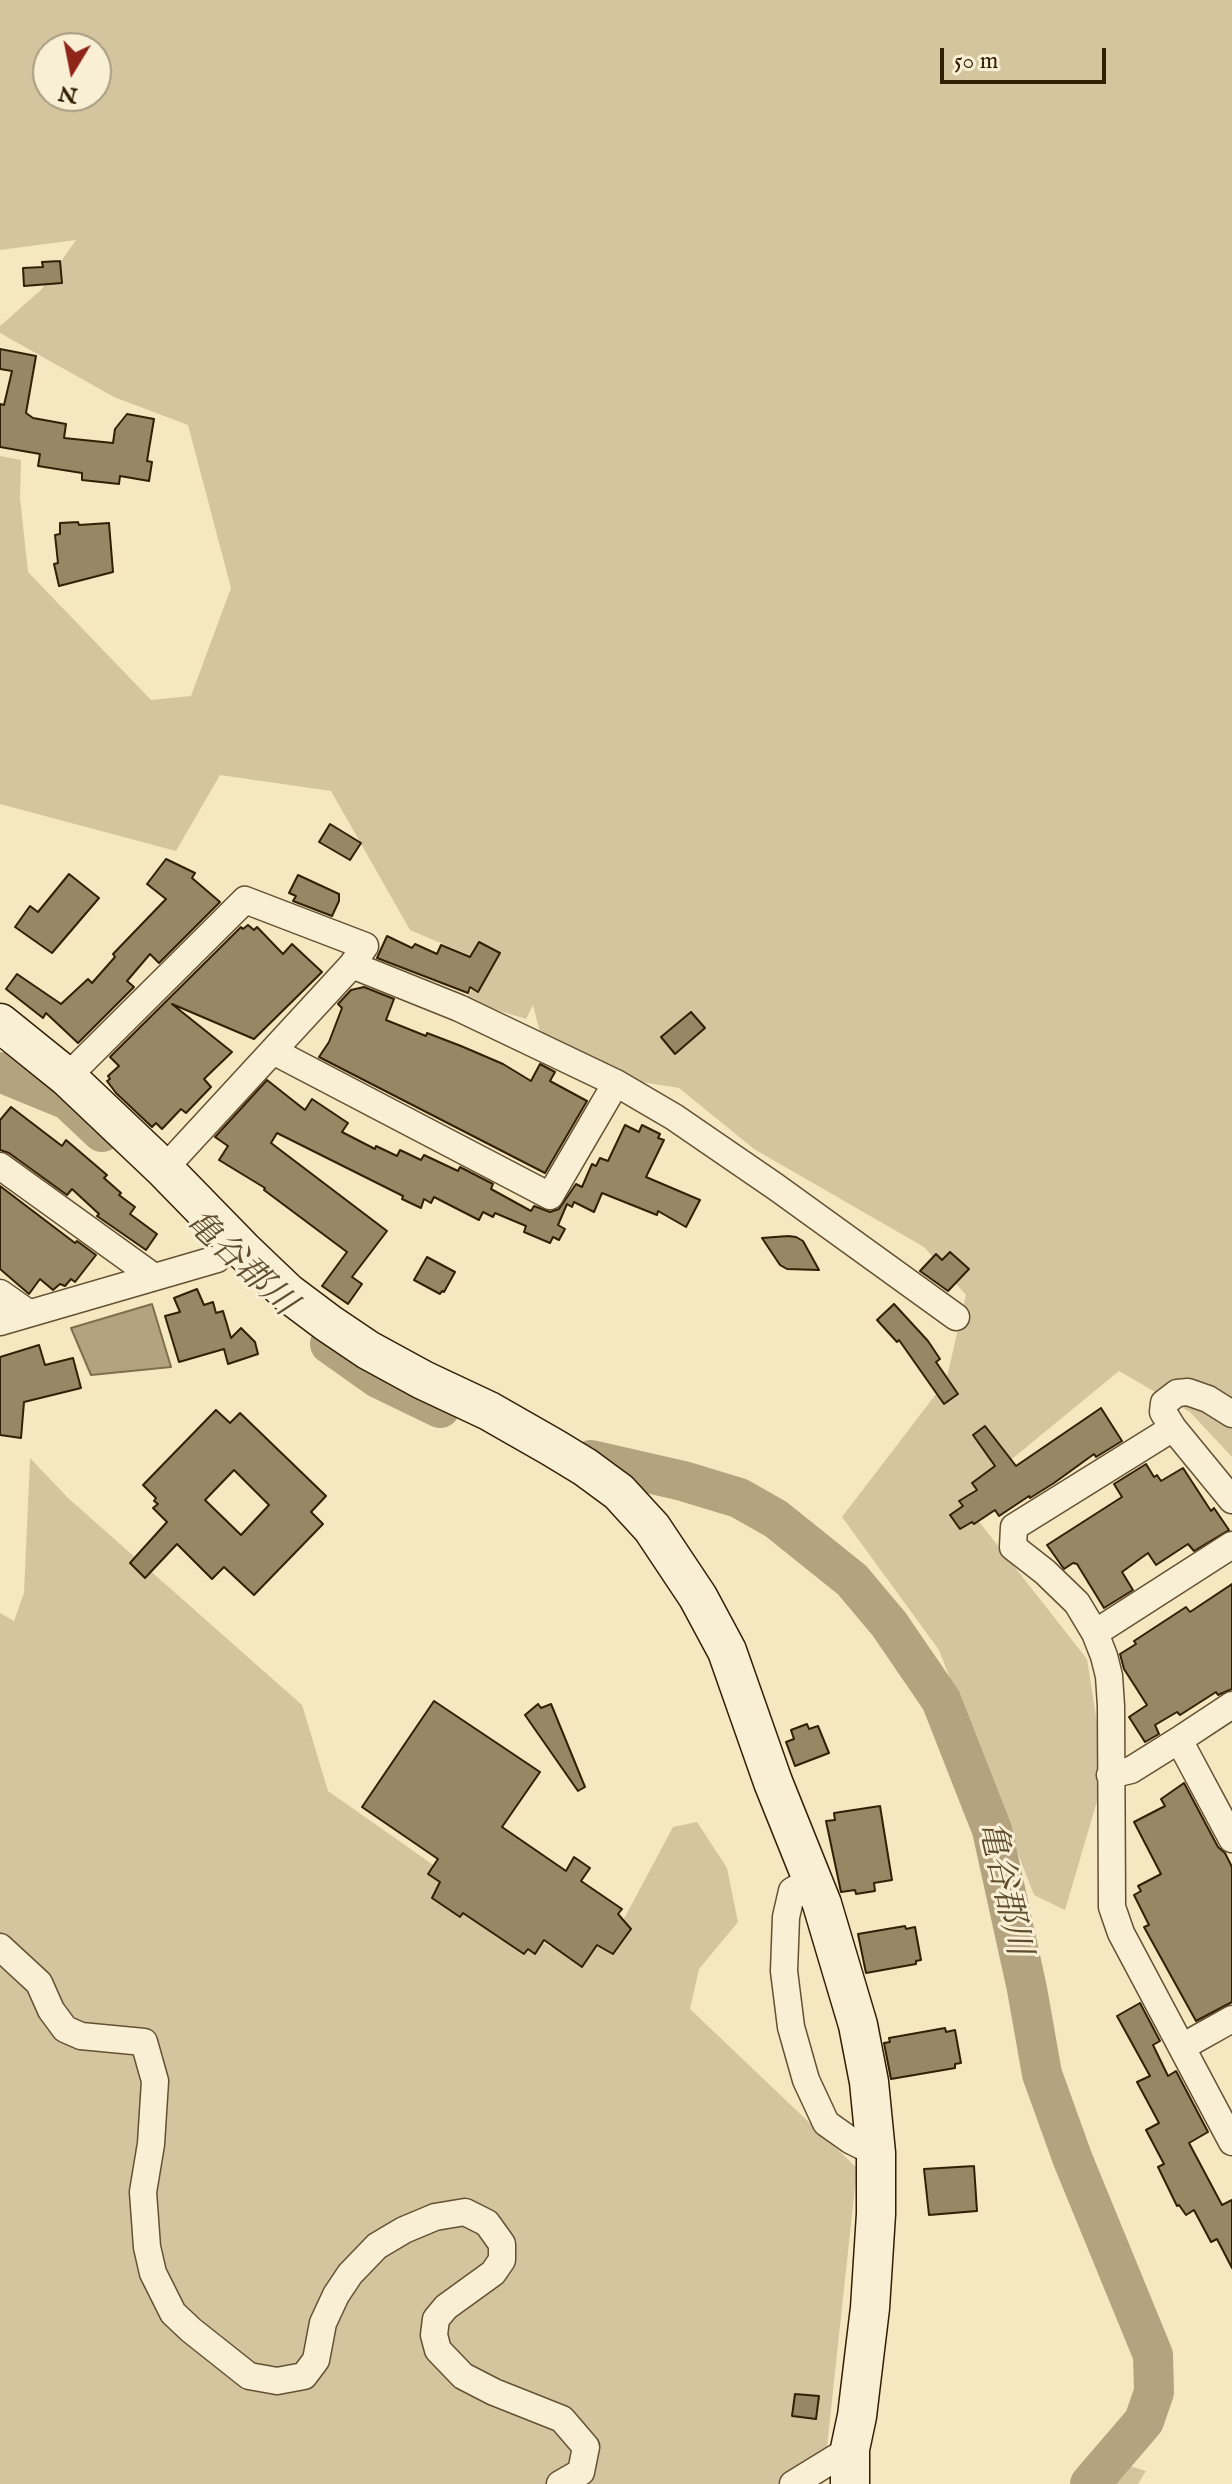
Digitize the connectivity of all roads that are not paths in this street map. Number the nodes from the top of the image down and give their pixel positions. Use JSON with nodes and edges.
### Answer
{"nodes":[{"id":1,"x":352,"y":965,"type":"junction"},
{"id":2,"x":0,"y":1023,"type":"edge"},
{"id":3,"x":273,"y":1051,"type":"junction"},
{"id":4,"x":67,"y":1077,"type":"junction"},
{"id":5,"x":616,"y":1083,"type":"junction"},
{"id":6,"x":0,"y":1166,"type":"edge"},
{"id":7,"x":164,"y":1169,"type":"junction"},
{"id":8,"x":230,"y":1255,"type":"junction"},
{"id":9,"x":154,"y":1277,"type":"junction"},
{"id":10,"x":0,"y":1293,"type":"edge"},
{"id":11,"x":27,"y":1312,"type":"junction"},
{"id":12,"x":956,"y":1317,"type":"dead end"},
{"id":13,"x":0,"y":1322,"type":"edge"},
{"id":14,"x":1232,"y":1414,"type":"edge"},
{"id":15,"x":1173,"y":1428,"type":"junction"},
{"id":16,"x":1232,"y":1500,"type":"edge"},
{"id":17,"x":1232,"y":1545,"type":"edge"},
{"id":18,"x":1095,"y":1633,"type":"junction"},
{"id":19,"x":1232,"y":1705,"type":"edge"},
{"id":20,"x":1179,"y":1740,"type":"junction"},
{"id":21,"x":1110,"y":1775,"type":"junction"},
{"id":22,"x":1232,"y":1839,"type":"edge"},
{"id":23,"x":812,"y":1879,"type":"junction"},
{"id":24,"x":0,"y":1947,"type":"edge"},
{"id":25,"x":1232,"y":2019,"type":"edge"},
{"id":26,"x":1182,"y":2047,"type":"junction"},
{"id":27,"x":1232,"y":2142,"type":"edge"},
{"id":28,"x":876,"y":2153,"type":"junction"},
{"id":29,"x":850,"y":2466,"type":"edge"},
{"id":30,"x":560,"y":2484,"type":"edge"},
{"id":31,"x":793,"y":2484,"type":"edge"}],
"edges":[{"from":1,"to":3,"type":"street"},
{"from":1,"to":4,"type":"street"},
{"from":1,"to":5,"type":"street"},
{"from":2,"to":4,"type":"street"},
{"from":3,"to":5,"type":"street"},
{"from":3,"to":7,"type":"street"},
{"from":4,"to":7,"type":"street"},
{"from":5,"to":12,"type":"street"},
{"from":6,"to":9,"type":"street"},
{"from":7,"to":8,"type":"street"},
{"from":8,"to":9,"type":"street"},
{"from":8,"to":23,"type":"street"},
{"from":9,"to":11,"type":"street"},
{"from":10,"to":11,"type":"street"},
{"from":11,"to":13,"type":"street"},
{"from":14,"to":15,"type":"street"},
{"from":15,"to":16,"type":"street"},
{"from":15,"to":18,"type":"street"},
{"from":17,"to":18,"type":"street"},
{"from":18,"to":21,"type":"street"},
{"from":19,"to":20,"type":"street"},
{"from":20,"to":21,"type":"street"},
{"from":20,"to":22,"type":"street"},
{"from":21,"to":26,"type":"street"},
{"from":23,"to":28,"type":"street"},
{"from":23,"to":28,"type":"street"},
{"from":24,"to":30,"type":"street"},
{"from":25,"to":26,"type":"street"},
{"from":26,"to":27,"type":"street"},
{"from":28,"to":29,"type":"street"},
{"from":29,"to":31,"type":"street"}]}
